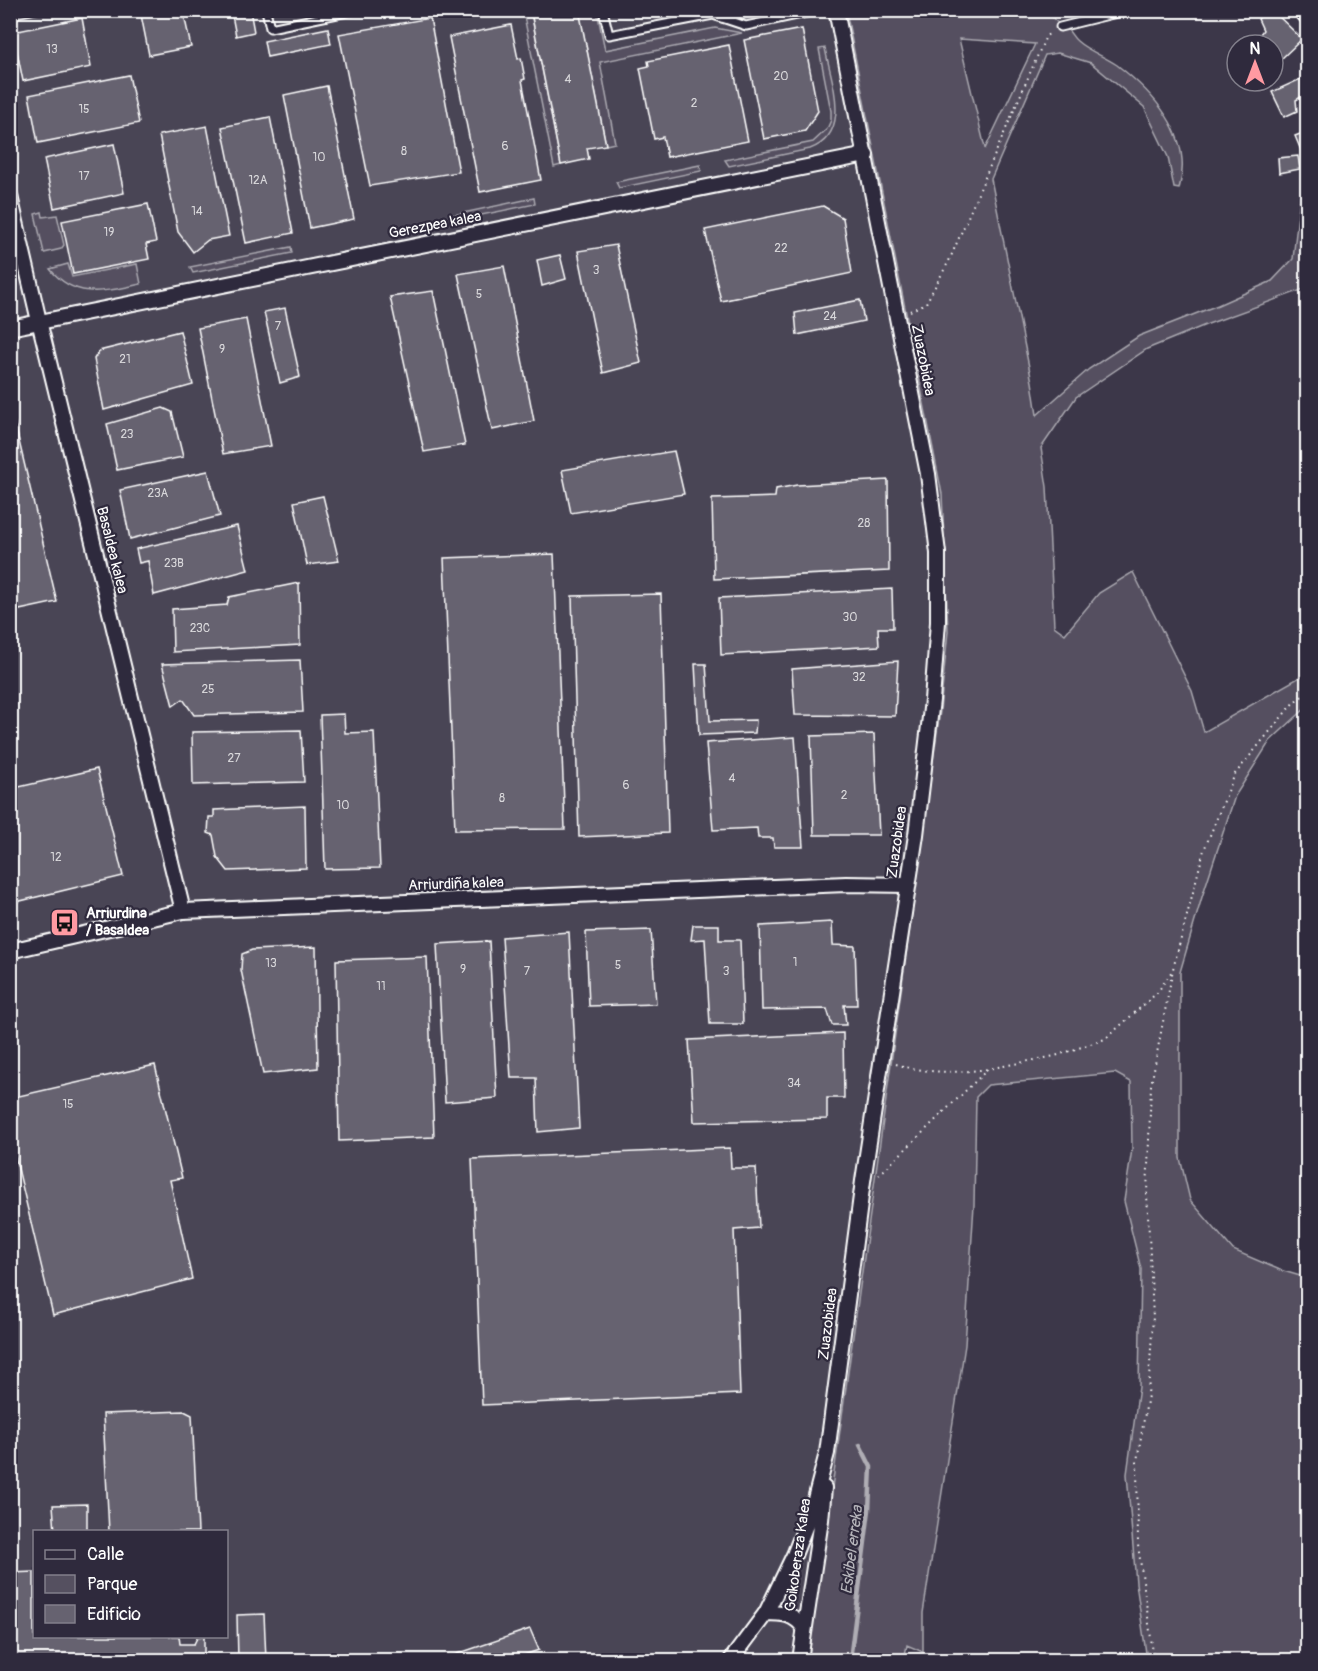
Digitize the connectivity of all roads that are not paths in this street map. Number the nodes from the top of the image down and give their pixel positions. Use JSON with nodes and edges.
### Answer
{"nodes":[{"id":1,"x":267,"y":10,"type":"edge"},
{"id":2,"x":357,"y":10,"type":"edge"},
{"id":3,"x":603,"y":10,"type":"edge"},
{"id":4,"x":764,"y":10,"type":"edge"},
{"id":5,"x":820,"y":10,"type":"edge"},
{"id":6,"x":836,"y":10,"type":"edge"},
{"id":7,"x":1129,"y":10,"type":"edge"},
{"id":8,"x":1300,"y":10,"type":"edge"},
{"id":9,"x":722,"y":14,"type":"edge"},
{"id":10,"x":1308,"y":18,"type":"edge"},
{"id":11,"x":1060,"y":27,"type":"road end"},
{"id":12,"x":866,"y":155,"type":"junction"},
{"id":13,"x":10,"y":196,"type":"edge"},
{"id":14,"x":39,"y":321,"type":"junction"},
{"id":15,"x":10,"y":328,"type":"edge"},
{"id":16,"x":908,"y":885,"type":"junction"},
{"id":17,"x":183,"y":911,"type":"junction"},
{"id":18,"x":10,"y":951,"type":"edge"},
{"id":19,"x":827,"y":1453,"type":"junction"},
{"id":20,"x":766,"y":1613,"type":"junction"},
{"id":21,"x":804,"y":1628,"type":"junction"},
{"id":22,"x":731,"y":1660,"type":"edge"},
{"id":23,"x":800,"y":1660,"type":"edge"}],
"edges":[{"from":1,"to":2,"type":"lane"},
{"from":3,"to":9,"type":"lane"},
{"from":4,"to":9,"type":"lane"},
{"from":5,"to":9,"type":"lane"},
{"from":6,"to":12,"type":"street","name":"Zuazobidea"},
{"from":7,"to":11,"type":"lane"},
{"from":8,"to":10,"type":"street"},
{"from":12,"to":14,"type":"street","name":"Gerezpea kalea"},
{"from":12,"to":16,"type":"street","name":"Zuazobidea"},
{"from":13,"to":14,"type":"street","name":"Basaldea kalea"},
{"from":14,"to":15,"type":"street","name":"Gerezpea kalea"},
{"from":14,"to":17,"type":"street","name":"Basaldea kalea"},
{"from":16,"to":17,"type":"street","name":"Arriurdiña kalea"},
{"from":16,"to":19,"type":"street","name":"Zuazobidea"},
{"from":17,"to":18,"type":"street","name":"Arriurdiña kalea"},
{"from":19,"to":20,"type":"street","name":"Zuazobidea"},
{"from":19,"to":21,"type":"street","name":"Goikoberaza Kalea"},
{"from":20,"to":21,"type":"street"},
{"from":20,"to":22,"type":"street","name":"Zuazobidea"},
{"from":21,"to":23,"type":"street","name":"Goikoberaza Kalea"}]}
